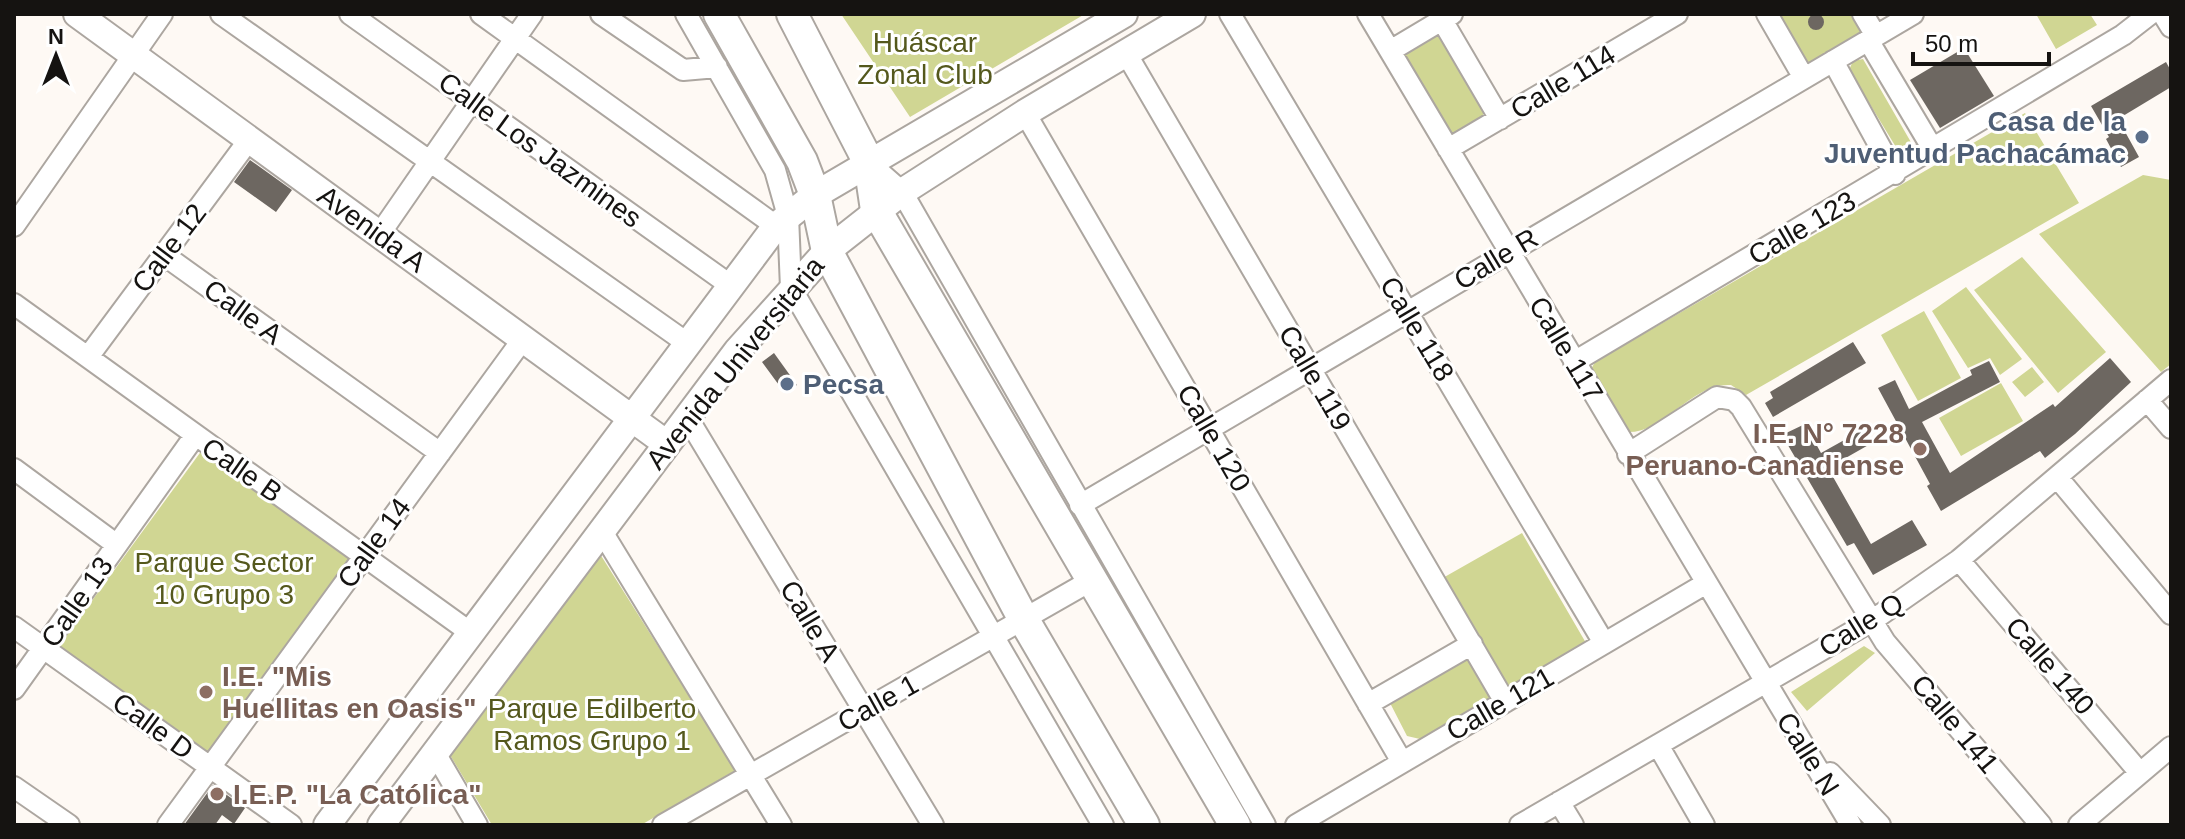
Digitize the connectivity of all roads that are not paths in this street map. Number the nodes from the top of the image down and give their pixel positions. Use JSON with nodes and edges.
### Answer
{"nodes":[{"id":1,"x":77,"y":14,"type":"edge"},
{"id":2,"x":162,"y":14,"type":"edge"},
{"id":3,"x":221,"y":14,"type":"edge"},
{"id":4,"x":350,"y":14,"type":"edge"},
{"id":5,"x":481,"y":14,"type":"edge"},
{"id":6,"x":532,"y":14,"type":"edge"},
{"id":7,"x":601,"y":14,"type":"edge"},
{"id":8,"x":686,"y":14,"type":"edge"},
{"id":9,"x":719,"y":14,"type":"edge"},
{"id":10,"x":792,"y":14,"type":"edge"},
{"id":11,"x":1124,"y":14,"type":"edge"},
{"id":12,"x":1192,"y":14,"type":"edge"},
{"id":13,"x":1230,"y":14,"type":"edge"},
{"id":14,"x":1368,"y":14,"type":"edge"},
{"id":15,"x":1677,"y":14,"type":"edge"},
{"id":16,"x":1767,"y":14,"type":"edge"},
{"id":17,"x":1863,"y":14,"type":"edge"},
{"id":18,"x":1913,"y":14,"type":"edge"},
{"id":19,"x":2150,"y":14,"type":"edge"},
{"id":20,"x":2163,"y":14,"type":"edge"},
{"id":21,"x":1447,"y":17,"type":"edge"},
{"id":22,"x":2171,"y":27,"type":"edge"},
{"id":23,"x":515,"y":38,"type":"junction"},
{"id":24,"x":1872,"y":38,"type":"junction"},
{"id":25,"x":1390,"y":51,"type":"junction"},
{"id":26,"x":1126,"y":53,"type":"junction"},
{"id":27,"x":133,"y":55,"type":"junction"},
{"id":28,"x":1833,"y":61,"type":"junction"},
{"id":29,"x":717,"y":67,"type":"junction"},
{"id":30,"x":1804,"y":78,"type":"junction"},
{"id":31,"x":472,"y":101,"type":"junction"},
{"id":32,"x":1025,"y":113,"type":"junction"},
{"id":33,"x":1500,"y":119,"type":"junction"},
{"id":34,"x":249,"y":140,"type":"junction"},
{"id":35,"x":1448,"y":149,"type":"junction"},
{"id":36,"x":1934,"y":151,"type":"junction"},
{"id":37,"x":431,"y":162,"type":"junction"},
{"id":38,"x":869,"y":163,"type":"junction"},
{"id":39,"x":1895,"y":174,"type":"junction"},
{"id":40,"x":902,"y":192,"type":"junction"},
{"id":41,"x":815,"y":195,"type":"junction"},
{"id":42,"x":876,"y":210,"type":"junction"},
{"id":43,"x":782,"y":221,"type":"junction"},
{"id":44,"x":14,"y":226,"type":"edge"},
{"id":45,"x":379,"y":235,"type":"junction"},
{"id":46,"x":827,"y":251,"type":"junction"},
{"id":47,"x":1509,"y":252,"type":"junction"},
{"id":48,"x":164,"y":255,"type":"junction"},
{"id":49,"x":730,"y":285,"type":"junction"},
{"id":50,"x":791,"y":288,"type":"junction"},
{"id":51,"x":14,"y":304,"type":"edge"},
{"id":52,"x":1407,"y":312,"type":"junction"},
{"id":53,"x":523,"y":339,"type":"junction"},
{"id":54,"x":687,"y":343,"type":"junction"},
{"id":55,"x":88,"y":357,"type":"junction"},
{"id":56,"x":1574,"y":362,"type":"junction"},
{"id":57,"x":1310,"y":369,"type":"junction"},
{"id":58,"x":2171,"y":380,"type":"edge"},
{"id":59,"x":2147,"y":400,"type":"junction"},
{"id":60,"x":687,"y":417,"type":"junction"},
{"id":61,"x":632,"y":419,"type":"junction"},
{"id":62,"x":2171,"y":428,"type":"edge"},
{"id":63,"x":1208,"y":429,"type":"junction"},
{"id":64,"x":194,"y":437,"type":"junction"},
{"id":65,"x":667,"y":444,"type":"junction"},
{"id":66,"x":440,"y":453,"type":"junction"},
{"id":67,"x":1628,"y":454,"type":"junction"},
{"id":68,"x":14,"y":469,"type":"edge"},
{"id":69,"x":2057,"y":477,"type":"junction"},
{"id":70,"x":1080,"y":505,"type":"junction"},
{"id":71,"x":601,"y":530,"type":"junction"},
{"id":72,"x":117,"y":545,"type":"junction"},
{"id":73,"x":364,"y":556,"type":"junction"},
{"id":74,"x":1959,"y":560,"type":"junction"},
{"id":75,"x":1092,"y":580,"type":"junction"},
{"id":76,"x":1705,"y":584,"type":"junction"},
{"id":77,"x":2171,"y":614,"type":"edge"},
{"id":78,"x":1024,"y":620,"type":"junction"},
{"id":79,"x":1873,"y":620,"type":"junction"},
{"id":80,"x":14,"y":627,"type":"edge"},
{"id":81,"x":471,"y":633,"type":"junction"},
{"id":82,"x":994,"y":637,"type":"junction"},
{"id":83,"x":1604,"y":643,"type":"junction"},
{"id":84,"x":1472,"y":644,"type":"junction"},
{"id":85,"x":44,"y":648,"type":"junction"},
{"id":86,"x":1764,"y":683,"type":"junction"},
{"id":87,"x":14,"y":689,"type":"edge"},
{"id":88,"x":1505,"y":702,"type":"junction"},
{"id":89,"x":1368,"y":704,"type":"junction"},
{"id":90,"x":865,"y":712,"type":"junction"},
{"id":91,"x":1658,"y":745,"type":"junction"},
{"id":92,"x":2171,"y":747,"type":"edge"},
{"id":93,"x":1809,"y":750,"type":"junction"},
{"id":94,"x":435,"y":753,"type":"junction"},
{"id":95,"x":1402,"y":762,"type":"junction"},
{"id":96,"x":210,"y":767,"type":"junction"},
{"id":97,"x":2140,"y":773,"type":"junction"},
{"id":98,"x":748,"y":774,"type":"junction"},
{"id":99,"x":14,"y":787,"type":"edge"},
{"id":100,"x":1559,"y":802,"type":"junction"},
{"id":101,"x":69,"y":825,"type":"edge"},
{"id":102,"x":168,"y":825,"type":"edge"},
{"id":103,"x":291,"y":825,"type":"edge"},
{"id":104,"x":327,"y":825,"type":"edge"},
{"id":105,"x":381,"y":825,"type":"edge"},
{"id":106,"x":477,"y":825,"type":"edge"},
{"id":107,"x":663,"y":825,"type":"edge"},
{"id":108,"x":781,"y":825,"type":"edge"},
{"id":109,"x":933,"y":825,"type":"edge"},
{"id":110,"x":1103,"y":825,"type":"edge"},
{"id":111,"x":1144,"y":825,"type":"edge"},
{"id":112,"x":1235,"y":825,"type":"edge"},
{"id":113,"x":1265,"y":825,"type":"edge"},
{"id":114,"x":1296,"y":825,"type":"edge"},
{"id":115,"x":1520,"y":825,"type":"edge"},
{"id":116,"x":1573,"y":825,"type":"edge"},
{"id":117,"x":1704,"y":825,"type":"edge"},
{"id":118,"x":1851,"y":825,"type":"edge"},
{"id":119,"x":1880,"y":825,"type":"edge"},
{"id":120,"x":2041,"y":825,"type":"edge"},
{"id":121,"x":2079,"y":825,"type":"edge"}],
"edges":[{"from":1,"to":27,"type":"street","name":"Avenida A"},
{"from":2,"to":27,"type":"street"},
{"from":3,"to":37,"type":"street"},
{"from":4,"to":31,"type":"street","name":"Calle Los Jazmines"},
{"from":5,"to":23,"type":"street"},
{"from":6,"to":23,"type":"street"},
{"from":7,"to":29,"type":"street"},
{"from":8,"to":29,"type":"street"},
{"from":9,"to":41,"type":"main road"},
{"from":10,"to":38,"type":"main road"},
{"from":11,"to":38,"type":"street","name":"Avenida Universitaria"},
{"from":12,"to":26,"type":"street","name":"Avenida Universitaria"},
{"from":13,"to":52,"type":"street","name":"Calle 118"},
{"from":14,"to":25,"type":"street","name":"Calle 117"},
{"from":15,"to":33,"type":"street","name":"Calle 114"},
{"from":16,"to":30,"type":"street"},
{"from":17,"to":24,"type":"street"},
{"from":18,"to":24,"type":"street","name":"Calle R"},
{"from":19,"to":36,"type":"street","name":"Calle 123"},
{"from":20,"to":22,"type":"street"},
{"from":21,"to":25,"type":"street"},
{"from":21,"to":33,"type":"street"},
{"from":23,"to":31,"type":"street"},
{"from":23,"to":43,"type":"street"},
{"from":24,"to":28,"type":"street","name":"Calle R"},
{"from":24,"to":36,"type":"street"},
{"from":25,"to":35,"type":"street","name":"Calle 117"},
{"from":26,"to":32,"type":"street","name":"Avenida Universitaria"},
{"from":26,"to":57,"type":"street","name":"Calle 119"},
{"from":27,"to":34,"type":"street","name":"Avenida A"},
{"from":27,"to":44,"type":"street"},
{"from":28,"to":30,"type":"street","name":"Calle R"},
{"from":28,"to":39,"type":"street"},
{"from":29,"to":43,"type":"street"},
{"from":30,"to":47,"type":"street","name":"Calle R"},
{"from":31,"to":37,"type":"street"},
{"from":31,"to":49,"type":"street","name":"Calle Los Jazmines"},
{"from":32,"to":40,"type":"street","name":"Avenida Universitaria"},
{"from":32,"to":63,"type":"street","name":"Calle 120"},
{"from":33,"to":35,"type":"street","name":"Calle 114"},
{"from":34,"to":45,"type":"street","name":"Avenida A"},
{"from":34,"to":48,"type":"street","name":"Calle 12"},
{"from":35,"to":47,"type":"street","name":"Calle 117"},
{"from":36,"to":39,"type":"street","name":"Calle 123"},
{"from":37,"to":45,"type":"street"},
{"from":37,"to":54,"type":"street"},
{"from":38,"to":40,"type":"street"},
{"from":38,"to":41,"type":"street","name":"Avenida Universitaria"},
{"from":38,"to":42,"type":"main road"},
{"from":39,"to":56,"type":"street","name":"Calle 123"},
{"from":40,"to":42,"type":"street","name":"Avenida Universitaria"},
{"from":40,"to":70,"type":"street"},
{"from":41,"to":43,"type":"street","name":"Avenida Universitaria"},
{"from":41,"to":46,"type":"main road"},
{"from":42,"to":46,"type":"street","name":"Avenida Universitaria"},
{"from":42,"to":75,"type":"main road"},
{"from":43,"to":49,"type":"street","name":"Avenida Universitaria"},
{"from":43,"to":50,"type":"street"},
{"from":45,"to":53,"type":"street","name":"Avenida A"},
{"from":46,"to":50,"type":"street","name":"Avenida Universitaria"},
{"from":46,"to":78,"type":"main road"},
{"from":47,"to":52,"type":"street","name":"Calle R"},
{"from":47,"to":56,"type":"street","name":"Calle 117"},
{"from":48,"to":55,"type":"street","name":"Calle 12"},
{"from":48,"to":66,"type":"street","name":"Calle A"},
{"from":49,"to":54,"type":"street","name":"Avenida Universitaria"},
{"from":50,"to":60,"type":"street","name":"Avenida Universitaria"},
{"from":50,"to":82,"type":"street"},
{"from":51,"to":55,"type":"street","name":"Calle B"},
{"from":52,"to":57,"type":"street","name":"Calle R"},
{"from":52,"to":83,"type":"street","name":"Calle 118"},
{"from":53,"to":61,"type":"street","name":"Avenida A"},
{"from":53,"to":66,"type":"street","name":"Calle 14"},
{"from":54,"to":61,"type":"street","name":"Avenida Universitaria"},
{"from":55,"to":64,"type":"street","name":"Calle B"},
{"from":56,"to":67,"type":"street","name":"Calle 117"},
{"from":57,"to":63,"type":"street","name":"Calle R"},
{"from":57,"to":84,"type":"street","name":"Calle 119"},
{"from":58,"to":59,"type":"street","name":"Calle Q"},
{"from":59,"to":62,"type":"street"},
{"from":59,"to":69,"type":"street","name":"Calle Q"},
{"from":60,"to":65,"type":"street","name":"Avenida Universitaria"},
{"from":60,"to":90,"type":"street","name":"Calle A"},
{"from":61,"to":65,"type":"street","name":"Avenida A"},
{"from":61,"to":81,"type":"street","name":"Avenida Universitaria"},
{"from":63,"to":70,"type":"street","name":"Calle R"},
{"from":63,"to":89,"type":"street","name":"Calle 120"},
{"from":64,"to":72,"type":"street","name":"Calle 13"},
{"from":64,"to":73,"type":"street","name":"Calle B"},
{"from":65,"to":71,"type":"street","name":"Avenida Universitaria"},
{"from":66,"to":73,"type":"street","name":"Calle 14"},
{"from":67,"to":76,"type":"street","name":"Calle 117"},
{"from":67,"to":79,"type":"street","name":"Calle 141"},
{"from":68,"to":72,"type":"street"},
{"from":69,"to":74,"type":"street","name":"Calle Q"},
{"from":69,"to":77,"type":"street"},
{"from":70,"to":113,"type":"street"},
{"from":71,"to":94,"type":"street","name":"Avenida Universitaria"},
{"from":71,"to":98,"type":"street"},
{"from":72,"to":85,"type":"street","name":"Calle 13"},
{"from":73,"to":81,"type":"street","name":"Calle B"},
{"from":73,"to":96,"type":"street","name":"Calle 14"},
{"from":74,"to":79,"type":"street","name":"Calle Q"},
{"from":74,"to":97,"type":"street","name":"Calle 140"},
{"from":75,"to":78,"type":"street","name":"Calle 1"},
{"from":75,"to":112,"type":"main road"},
{"from":76,"to":83,"type":"street","name":"Calle 121"},
{"from":76,"to":86,"type":"street","name":"Calle 117"},
{"from":78,"to":82,"type":"street","name":"Calle 1"},
{"from":78,"to":111,"type":"main road"},
{"from":79,"to":86,"type":"street","name":"Calle Q"},
{"from":79,"to":120,"type":"street","name":"Calle 141"},
{"from":80,"to":85,"type":"street","name":"Calle D"},
{"from":81,"to":104,"type":"street","name":"Avenida Universitaria"},
{"from":82,"to":90,"type":"street","name":"Calle 1"},
{"from":82,"to":110,"type":"street"},
{"from":83,"to":88,"type":"street","name":"Calle 121"},
{"from":84,"to":88,"type":"street","name":"Calle 119"},
{"from":84,"to":89,"type":"street"},
{"from":85,"to":87,"type":"street","name":"Calle 13"},
{"from":85,"to":96,"type":"street","name":"Calle D"},
{"from":86,"to":91,"type":"street","name":"Calle Q"},
{"from":86,"to":93,"type":"street","name":"Calle N"},
{"from":88,"to":95,"type":"street","name":"Calle 121"},
{"from":89,"to":95,"type":"street","name":"Calle 120"},
{"from":90,"to":98,"type":"street","name":"Calle 1"},
{"from":90,"to":109,"type":"street","name":"Calle A"},
{"from":91,"to":100,"type":"street","name":"Calle Q"},
{"from":91,"to":117,"type":"street"},
{"from":92,"to":97,"type":"street"},
{"from":93,"to":118,"type":"street","name":"Calle N"},
{"from":93,"to":119,"type":"street"},
{"from":94,"to":105,"type":"street","name":"Avenida Universitaria"},
{"from":94,"to":106,"type":"street"},
{"from":95,"to":114,"type":"street","name":"Calle 121"},
{"from":96,"to":102,"type":"street","name":"Calle 14"},
{"from":96,"to":103,"type":"street","name":"Calle D"},
{"from":97,"to":121,"type":"street"},
{"from":98,"to":107,"type":"street","name":"Calle 1"},
{"from":98,"to":108,"type":"street"},
{"from":99,"to":101,"type":"street"},
{"from":100,"to":115,"type":"street","name":"Calle Q"},
{"from":100,"to":116,"type":"street"}]}
